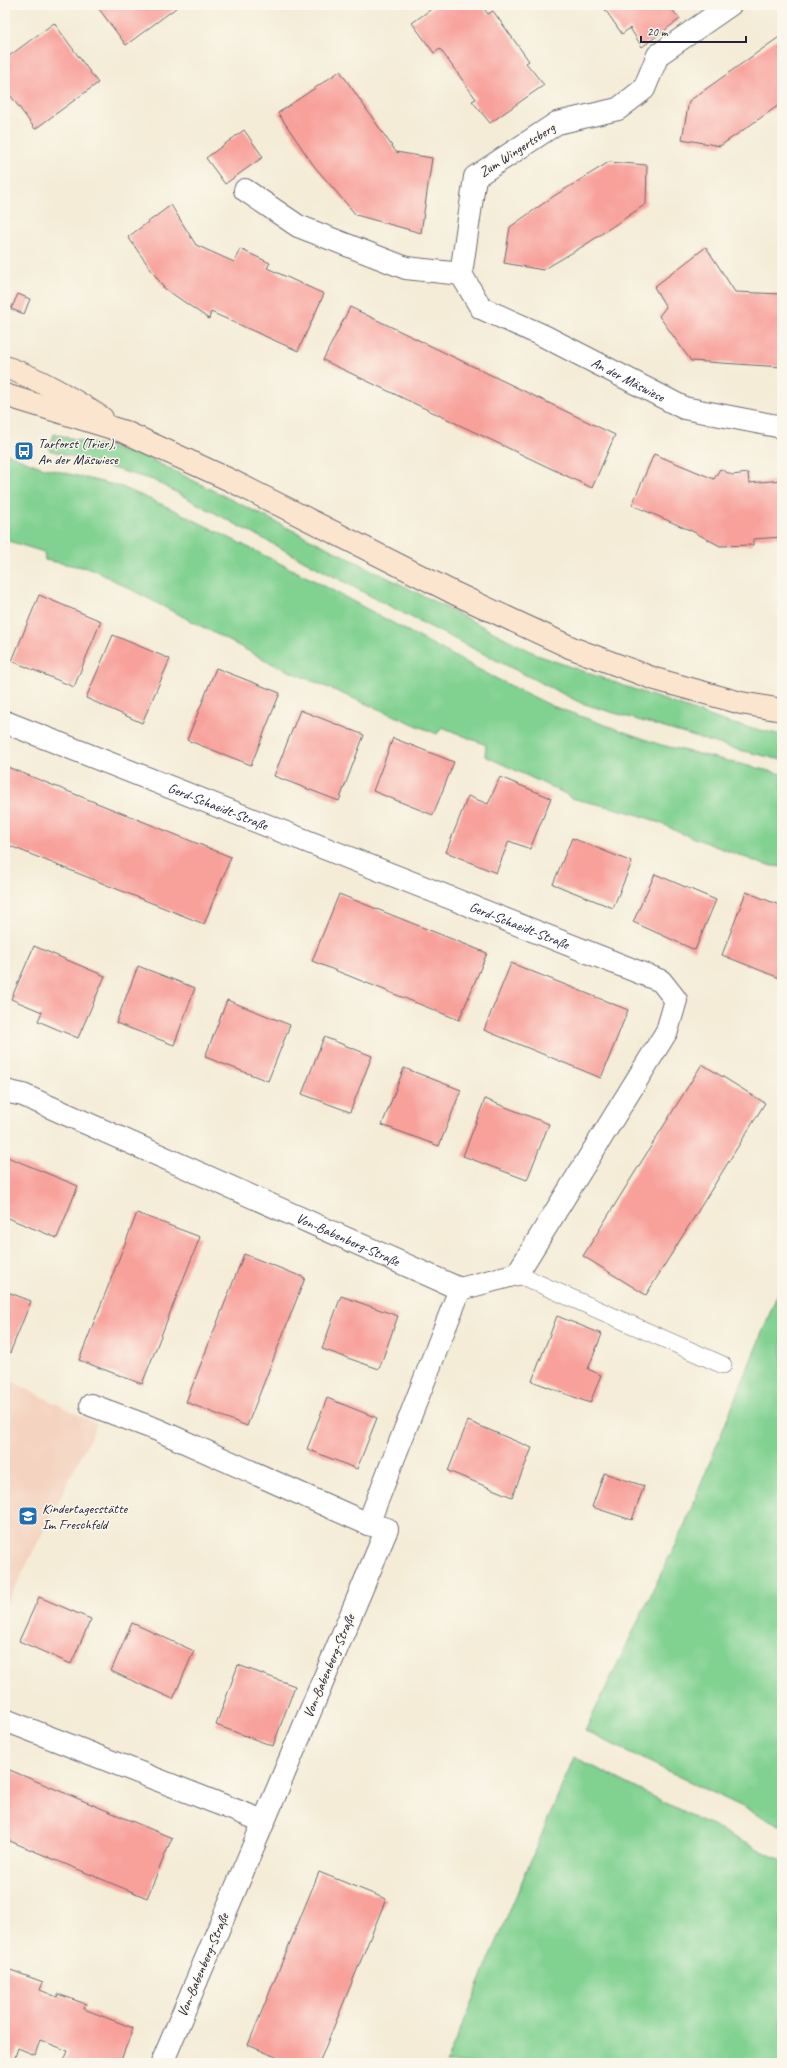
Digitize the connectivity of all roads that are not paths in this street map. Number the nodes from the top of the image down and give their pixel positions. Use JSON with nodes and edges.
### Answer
{"nodes":[{"id":1,"x":730,"y":5,"type":"edge"},
{"id":2,"x":245,"y":190,"type":"dead end"},
{"id":3,"x":461,"y":274,"type":"junction"},
{"id":4,"x":5,"y":366,"type":"edge"},
{"id":5,"x":5,"y":395,"type":"edge"},
{"id":6,"x":782,"y":427,"type":"edge"},
{"id":7,"x":125,"y":432,"type":"junction"},
{"id":8,"x":782,"y":710,"type":"edge"},
{"id":9,"x":5,"y":722,"type":"edge"},
{"id":10,"x":5,"y":1091,"type":"edge"},
{"id":11,"x":517,"y":1274,"type":"junction"},
{"id":12,"x":460,"y":1289,"type":"junction"},
{"id":13,"x":723,"y":1365,"type":"dead end"},
{"id":14,"x":91,"y":1405,"type":"dead end"},
{"id":15,"x":368,"y":1524,"type":"junction"},
{"id":16,"x":5,"y":1720,"type":"edge"},
{"id":17,"x":263,"y":1822,"type":"junction"},
{"id":18,"x":162,"y":2063,"type":"edge"}],
"edges":[{"from":1,"to":3,"type":"street","name":"Zum Wingertsberg"},
{"from":2,"to":3,"type":"street"},
{"from":3,"to":6,"type":"street","name":"An der Mäswiese"},
{"from":4,"to":7,"type":"main road"},
{"from":5,"to":7,"type":"main road"},
{"from":7,"to":8,"type":"main road"},
{"from":9,"to":11,"type":"street","name":"Gerd-Schaeidt-Straße"},
{"from":10,"to":12,"type":"street","name":"Von-Babenberg-Straße"},
{"from":11,"to":12,"type":"street"},
{"from":11,"to":13,"type":"lane"},
{"from":12,"to":15,"type":"street"},
{"from":14,"to":15,"type":"street","name":"Von-Babenberg-Straße"},
{"from":15,"to":17,"type":"street","name":"Von-Babenberg-Straße"},
{"from":16,"to":17,"type":"street"},
{"from":17,"to":18,"type":"street","name":"Von-Babenberg-Straße"}]}
